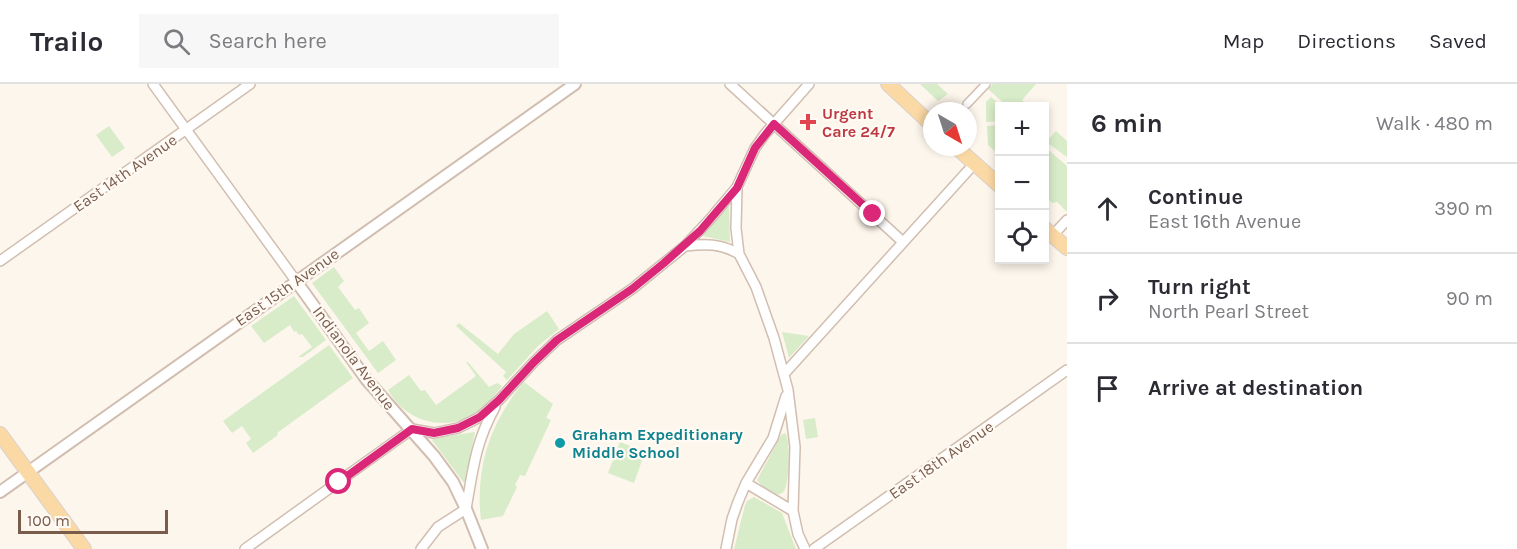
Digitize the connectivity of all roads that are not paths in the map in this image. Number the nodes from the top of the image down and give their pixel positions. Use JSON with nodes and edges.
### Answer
{"nodes":[{"id":1,"x":153,"y":84,"type":"edge"},
{"id":2,"x":250,"y":84,"type":"edge"},
{"id":3,"x":575,"y":84,"type":"edge"},
{"id":4,"x":730,"y":84,"type":"edge"},
{"id":5,"x":809,"y":84,"type":"edge"},
{"id":6,"x":888,"y":84,"type":"edge"},
{"id":7,"x":986,"y":84,"type":"edge"},
{"id":8,"x":969,"y":102,"type":"edge"},
{"id":9,"x":923,"y":117,"type":"edge"},
{"id":10,"x":774,"y":124,"type":"junction"},
{"id":11,"x":186,"y":129,"type":"junction"},
{"id":12,"x":966,"y":156,"type":"edge"},
{"id":13,"x":974,"y":164,"type":"junction"},
{"id":14,"x":995,"y":182,"type":"edge"},
{"id":15,"x":737,"y":188,"type":"junction"},
{"id":16,"x":1067,"y":220,"type":"edge"},
{"id":17,"x":1049,"y":232,"type":"edge"},
{"id":18,"x":903,"y":242,"type":"junction"},
{"id":19,"x":685,"y":246,"type":"junction"},
{"id":20,"x":1067,"y":248,"type":"edge"},
{"id":21,"x":740,"y":254,"type":"junction"},
{"id":22,"x":0,"y":261,"type":"edge"},
{"id":23,"x":296,"y":281,"type":"junction"},
{"id":24,"x":1063,"y":373,"type":"edge"},
{"id":25,"x":784,"y":374,"type":"junction"},
{"id":26,"x":788,"y":390,"type":"junction"},
{"id":27,"x":499,"y":400,"type":"junction"},
{"id":28,"x":412,"y":429,"type":"junction"},
{"id":29,"x":0,"y":434,"type":"edge"},
{"id":30,"x":27,"y":472,"type":"junction"},
{"id":31,"x":746,"y":483,"type":"junction"},
{"id":32,"x":0,"y":492,"type":"edge"},
{"id":33,"x":466,"y":509,"type":"junction"},
{"id":34,"x":793,"y":511,"type":"junction"},
{"id":35,"x":84,"y":549,"type":"edge"},
{"id":36,"x":245,"y":549,"type":"edge"},
{"id":37,"x":421,"y":549,"type":"edge"},
{"id":38,"x":482,"y":549,"type":"edge"},
{"id":39,"x":726,"y":549,"type":"edge"},
{"id":40,"x":805,"y":549,"type":"edge"},
{"id":41,"x":814,"y":549,"type":"edge"}],
"edges":[{"from":1,"to":11,"type":"street","name":"Indianola Avenue"},
{"from":2,"to":11,"type":"street","name":"East 14th Avenue"},
{"from":3,"to":23,"type":"street","name":"East 15th Avenue"},
{"from":4,"to":10,"type":"street"},
{"from":5,"to":10,"type":"street"},
{"from":6,"to":9,"type":"main road"},
{"from":7,"to":8,"type":"street"},
{"from":10,"to":15,"type":"street"},
{"from":10,"to":18,"type":"street"},
{"from":11,"to":22,"type":"street","name":"East 14th Avenue"},
{"from":11,"to":23,"type":"street","name":"Indianola Avenue"},
{"from":12,"to":13,"type":"main road"},
{"from":13,"to":14,"type":"main road"},
{"from":13,"to":18,"type":"street"},
{"from":15,"to":19,"type":"street"},
{"from":15,"to":21,"type":"street"},
{"from":16,"to":17,"type":"street"},
{"from":17,"to":20,"type":"main road"},
{"from":18,"to":25,"type":"street"},
{"from":19,"to":21,"type":"street"},
{"from":19,"to":27,"type":"street"},
{"from":21,"to":25,"type":"street"},
{"from":23,"to":28,"type":"street","name":"Indianola Avenue"},
{"from":23,"to":30,"type":"street","name":"East 15th Avenue"},
{"from":24,"to":41,"type":"street","name":"East 18th Avenue"},
{"from":25,"to":26,"type":"street"},
{"from":26,"to":31,"type":"street"},
{"from":26,"to":34,"type":"street"},
{"from":27,"to":28,"type":"street"},
{"from":27,"to":33,"type":"street"},
{"from":28,"to":33,"type":"street","name":"Indianola Avenue"},
{"from":28,"to":36,"type":"street"},
{"from":29,"to":30,"type":"main road"},
{"from":30,"to":32,"type":"street","name":"East 15th Avenue"},
{"from":30,"to":35,"type":"main road"},
{"from":31,"to":34,"type":"street"},
{"from":31,"to":39,"type":"street"},
{"from":33,"to":37,"type":"street"},
{"from":33,"to":38,"type":"street","name":"Indianola Avenue"},
{"from":34,"to":40,"type":"street"}]}
